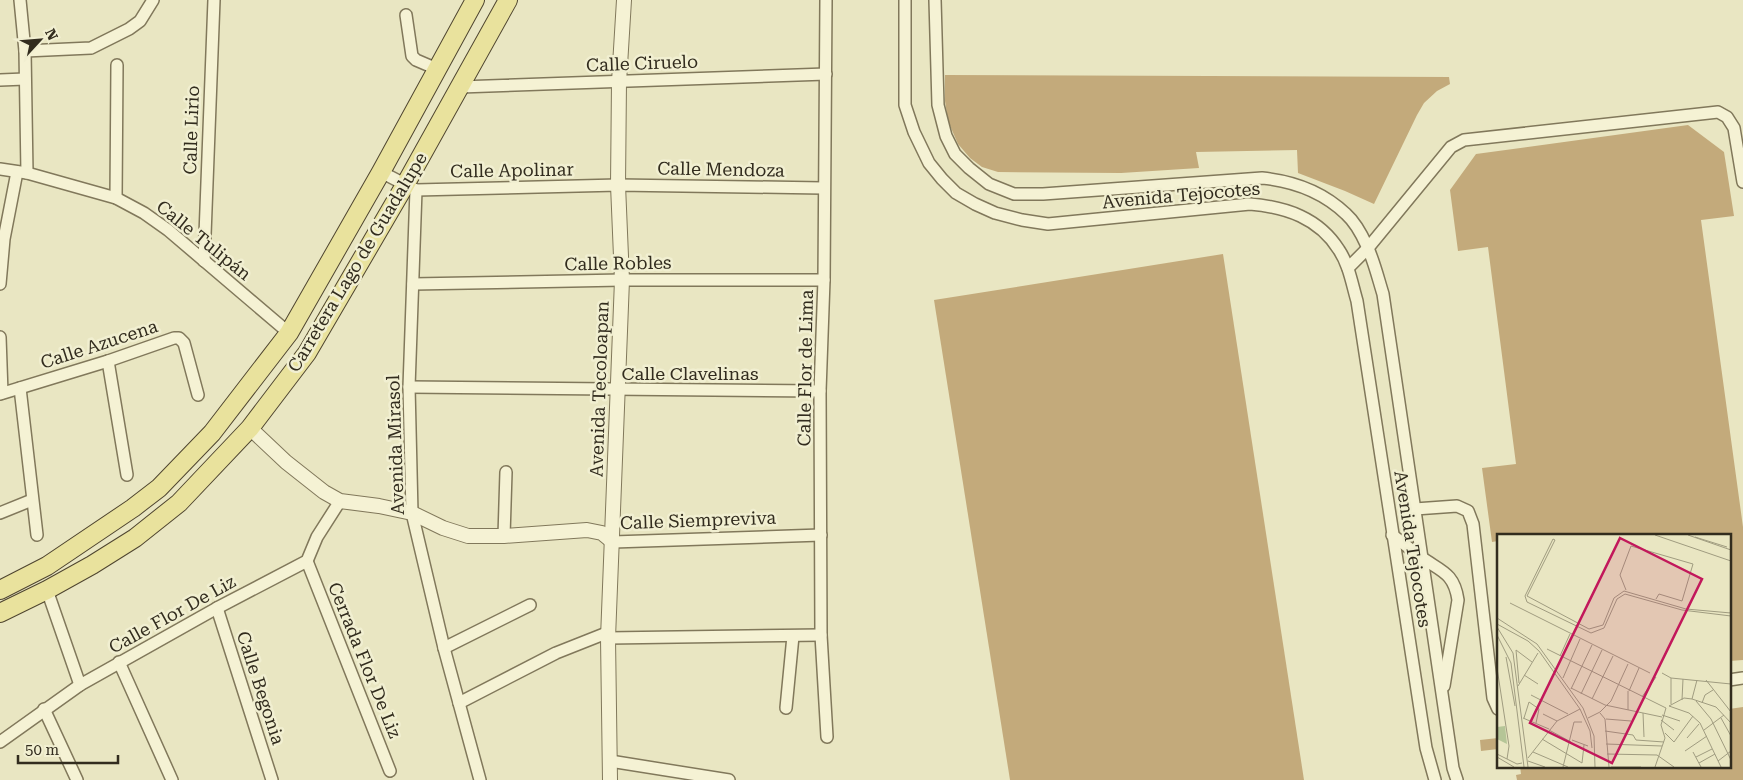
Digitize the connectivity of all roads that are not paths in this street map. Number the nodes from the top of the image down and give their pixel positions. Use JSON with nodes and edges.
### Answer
{"nodes":[{"id":1,"x":20,"y":0,"type":"edge"},
{"id":2,"x":153,"y":0,"type":"edge"},
{"id":3,"x":214,"y":0,"type":"edge"},
{"id":4,"x":475,"y":0,"type":"edge"},
{"id":5,"x":508,"y":0,"type":"edge"},
{"id":6,"x":624,"y":0,"type":"edge"},
{"id":7,"x":826,"y":0,"type":"edge"},
{"id":8,"x":905,"y":0,"type":"edge"},
{"id":9,"x":935,"y":0,"type":"edge"},
{"id":10,"x":406,"y":15,"type":"dead end"},
{"id":11,"x":25,"y":51,"type":"junction"},
{"id":12,"x":117,"y":65,"type":"dead end"},
{"id":13,"x":436,"y":69,"type":"junction"},
{"id":14,"x":826,"y":74,"type":"junction"},
{"id":15,"x":25,"y":79,"type":"junction"},
{"id":16,"x":0,"y":80,"type":"edge"},
{"id":17,"x":619,"y":82,"type":"junction"},
{"id":18,"x":460,"y":87,"type":"junction"},
{"id":19,"x":0,"y":169,"type":"edge"},
{"id":20,"x":381,"y":172,"type":"junction"},
{"id":21,"x":22,"y":173,"type":"junction"},
{"id":22,"x":1743,"y":182,"type":"edge"},
{"id":23,"x":618,"y":185,"type":"junction"},
{"id":24,"x":411,"y":187,"type":"junction"},
{"id":25,"x":823,"y":188,"type":"junction"},
{"id":26,"x":116,"y":198,"type":"junction"},
{"id":27,"x":1368,"y":248,"type":"junction"},
{"id":28,"x":204,"y":260,"type":"junction"},
{"id":29,"x":1348,"y":268,"type":"junction"},
{"id":30,"x":622,"y":280,"type":"junction"},
{"id":31,"x":824,"y":280,"type":"junction"},
{"id":32,"x":0,"y":284,"type":"edge"},
{"id":33,"x":413,"y":284,"type":"junction"},
{"id":34,"x":289,"y":333,"type":"junction"},
{"id":35,"x":0,"y":337,"type":"edge"},
{"id":36,"x":108,"y":361,"type":"junction"},
{"id":37,"x":409,"y":387,"type":"junction"},
{"id":38,"x":20,"y":388,"type":"junction"},
{"id":39,"x":617,"y":390,"type":"junction"},
{"id":40,"x":820,"y":391,"type":"junction"},
{"id":41,"x":1,"y":394,"type":"edge"},
{"id":42,"x":198,"y":395,"type":"dead end"},
{"id":43,"x":250,"y":428,"type":"junction"},
{"id":44,"x":506,"y":472,"type":"dead end"},
{"id":45,"x":127,"y":476,"type":"dead end"},
{"id":46,"x":32,"y":500,"type":"junction"},
{"id":47,"x":340,"y":501,"type":"junction"},
{"id":48,"x":1415,"y":509,"type":"junction"},
{"id":49,"x":0,"y":513,"type":"edge"},
{"id":50,"x":412,"y":513,"type":"junction"},
{"id":51,"x":37,"y":535,"type":"dead end"},
{"id":52,"x":822,"y":535,"type":"junction"},
{"id":53,"x":1392,"y":535,"type":"junction"},
{"id":54,"x":504,"y":536,"type":"junction"},
{"id":55,"x":613,"y":542,"type":"junction"},
{"id":56,"x":1422,"y":558,"type":"junction"},
{"id":57,"x":307,"y":561,"type":"junction"},
{"id":58,"x":0,"y":590,"type":"edge"},
{"id":59,"x":47,"y":590,"type":"junction"},
{"id":60,"x":530,"y":606,"type":"dead end"},
{"id":61,"x":217,"y":608,"type":"junction"},
{"id":62,"x":0,"y":613,"type":"edge"},
{"id":63,"x":609,"y":635,"type":"junction"},
{"id":64,"x":821,"y":635,"type":"junction"},
{"id":65,"x":793,"y":636,"type":"junction"},
{"id":66,"x":444,"y":648,"type":"junction"},
{"id":67,"x":120,"y":662,"type":"junction"},
{"id":68,"x":1743,"y":678,"type":"edge"},
{"id":69,"x":1730,"y":680,"type":"edge"},
{"id":70,"x":80,"y":685,"type":"junction"},
{"id":71,"x":1442,"y":697,"type":"junction"},
{"id":72,"x":459,"y":703,"type":"junction"},
{"id":73,"x":786,"y":708,"type":"dead end"},
{"id":74,"x":1497,"y":708,"type":"edge"},
{"id":75,"x":44,"y":709,"type":"junction"},
{"id":76,"x":827,"y":737,"type":"dead end"},
{"id":77,"x":0,"y":742,"type":"edge"},
{"id":78,"x":610,"y":761,"type":"junction"},
{"id":79,"x":390,"y":771,"type":"dead end"},
{"id":80,"x":78,"y":780,"type":"edge"},
{"id":81,"x":172,"y":780,"type":"edge"},
{"id":82,"x":272,"y":780,"type":"edge"},
{"id":83,"x":480,"y":780,"type":"edge"},
{"id":84,"x":610,"y":780,"type":"edge"},
{"id":85,"x":729,"y":780,"type":"edge"},
{"id":86,"x":1435,"y":780,"type":"edge"},
{"id":87,"x":1457,"y":780,"type":"edge"}],
"edges":[{"from":1,"to":11,"type":"street"},
{"from":2,"to":11,"type":"street"},
{"from":3,"to":28,"type":"street","name":"Calle Lirio"},
{"from":4,"to":13,"type":"main road","name":"Carretera Lago de Guadalupe"},
{"from":5,"to":18,"type":"main road","name":"Carretera Lago de Guadalupe"},
{"from":6,"to":17,"type":"street","name":"Avenida Tecoloapan"},
{"from":7,"to":14,"type":"street","name":"Calle Flor de Lima"},
{"from":8,"to":29,"type":"street","name":"Avenida Tejocotes"},
{"from":9,"to":27,"type":"street","name":"Avenida Tejocotes"},
{"from":10,"to":13,"type":"street"},
{"from":11,"to":15,"type":"street"},
{"from":12,"to":26,"type":"street"},
{"from":13,"to":20,"type":"main road","name":"Carretera Lago de Guadalupe"},
{"from":14,"to":17,"type":"street","name":"Calle Ciruelo"},
{"from":14,"to":25,"type":"street","name":"Calle Flor de Lima"},
{"from":15,"to":16,"type":"street"},
{"from":15,"to":21,"type":"street"},
{"from":17,"to":18,"type":"street","name":"Calle Ciruelo"},
{"from":17,"to":23,"type":"street","name":"Avenida Tecoloapan"},
{"from":18,"to":24,"type":"main road","name":"Carretera Lago de Guadalupe"},
{"from":19,"to":21,"type":"street","name":"Calle Tulipán"},
{"from":20,"to":24,"type":"street","name":"Calle Apolinar"},
{"from":20,"to":34,"type":"main road","name":"Carretera Lago de Guadalupe"},
{"from":21,"to":26,"type":"street","name":"Calle Tulipán"},
{"from":21,"to":32,"type":"street"},
{"from":22,"to":27,"type":"street"},
{"from":23,"to":24,"type":"street","name":"Calle Apolinar"},
{"from":23,"to":25,"type":"street","name":"Calle Mendoza"},
{"from":23,"to":30,"type":"street","name":"Avenida Tecoloapan"},
{"from":24,"to":33,"type":"street","name":"Avenida Mirasol"},
{"from":24,"to":43,"type":"main road","name":"Carretera Lago de Guadalupe"},
{"from":25,"to":31,"type":"street","name":"Calle Flor de Lima"},
{"from":26,"to":28,"type":"street","name":"Calle Tulipán"},
{"from":27,"to":29,"type":"street"},
{"from":27,"to":48,"type":"street","name":"Avenida Tejocotes"},
{"from":28,"to":34,"type":"street","name":"Calle Tulipán"},
{"from":29,"to":53,"type":"street","name":"Avenida Tejocotes"},
{"from":30,"to":31,"type":"street","name":"Calle Robles"},
{"from":30,"to":33,"type":"street","name":"Calle Robles"},
{"from":30,"to":39,"type":"street","name":"Avenida Tecoloapan"},
{"from":31,"to":40,"type":"street","name":"Calle Flor de Lima"},
{"from":33,"to":37,"type":"street","name":"Avenida Mirasol"},
{"from":34,"to":58,"type":"main road","name":"Carretera Lago de Guadalupe"},
{"from":35,"to":41,"type":"street"},
{"from":36,"to":38,"type":"street","name":"Calle Azucena"},
{"from":36,"to":42,"type":"street","name":"Calle Azucena"},
{"from":36,"to":45,"type":"street"},
{"from":37,"to":39,"type":"street","name":"Calle Clavelinas"},
{"from":37,"to":50,"type":"street","name":"Avenida Mirasol"},
{"from":38,"to":41,"type":"street","name":"Calle Azucena"},
{"from":38,"to":46,"type":"street"},
{"from":39,"to":40,"type":"street","name":"Calle Clavelinas"},
{"from":39,"to":55,"type":"street","name":"Avenida Tecoloapan"},
{"from":40,"to":52,"type":"street","name":"Calle Flor de Lima"},
{"from":43,"to":47,"type":"street","name":"Calle Siempreviva"},
{"from":43,"to":59,"type":"main road","name":"Carretera Lago de Guadalupe"},
{"from":44,"to":54,"type":"street"},
{"from":46,"to":49,"type":"street"},
{"from":46,"to":51,"type":"street"},
{"from":47,"to":50,"type":"street","name":"Calle Siempreviva"},
{"from":47,"to":57,"type":"street"},
{"from":48,"to":56,"type":"street","name":"Avenida Tejocotes"},
{"from":48,"to":74,"type":"street"},
{"from":50,"to":54,"type":"street","name":"Calle Siempreviva"},
{"from":50,"to":66,"type":"street","name":"Avenida Mirasol"},
{"from":52,"to":55,"type":"street","name":"Calle Siempreviva"},
{"from":52,"to":64,"type":"street","name":"Calle Flor de Lima"},
{"from":53,"to":56,"type":"street"},
{"from":53,"to":86,"type":"street","name":"Avenida Tejocotes"},
{"from":54,"to":55,"type":"street","name":"Calle Siempreviva"},
{"from":55,"to":63,"type":"street","name":"Avenida Tecoloapan"},
{"from":56,"to":71,"type":"street","name":"Avenida Tejocotes"},
{"from":56,"to":71,"type":"street"},
{"from":57,"to":61,"type":"street","name":"Calle Flor De Liz"},
{"from":57,"to":79,"type":"street","name":"Cerrada Flor De Liz"},
{"from":59,"to":62,"type":"main road","name":"Carretera Lago de Guadalupe"},
{"from":59,"to":70,"type":"street"},
{"from":60,"to":66,"type":"street"},
{"from":61,"to":67,"type":"street","name":"Calle Flor De Liz"},
{"from":61,"to":82,"type":"street","name":"Calle Begonia"},
{"from":63,"to":65,"type":"street"},
{"from":63,"to":72,"type":"street"},
{"from":63,"to":78,"type":"street","name":"Avenida Tecoloapan"},
{"from":64,"to":65,"type":"street"},
{"from":64,"to":76,"type":"street","name":"Calle Flor de Lima"},
{"from":65,"to":73,"type":"street"},
{"from":66,"to":72,"type":"street","name":"Avenida Mirasol"},
{"from":67,"to":70,"type":"street","name":"Calle Flor De Liz"},
{"from":67,"to":81,"type":"street"},
{"from":68,"to":69,"type":"street"},
{"from":70,"to":75,"type":"street","name":"Calle Flor De Liz"},
{"from":71,"to":87,"type":"street","name":"Avenida Tejocotes"},
{"from":72,"to":83,"type":"street","name":"Avenida Mirasol"},
{"from":75,"to":77,"type":"street","name":"Calle Flor De Liz"},
{"from":75,"to":80,"type":"street"},
{"from":78,"to":84,"type":"street","name":"Avenida Tecoloapan"},
{"from":78,"to":85,"type":"street"}]}
